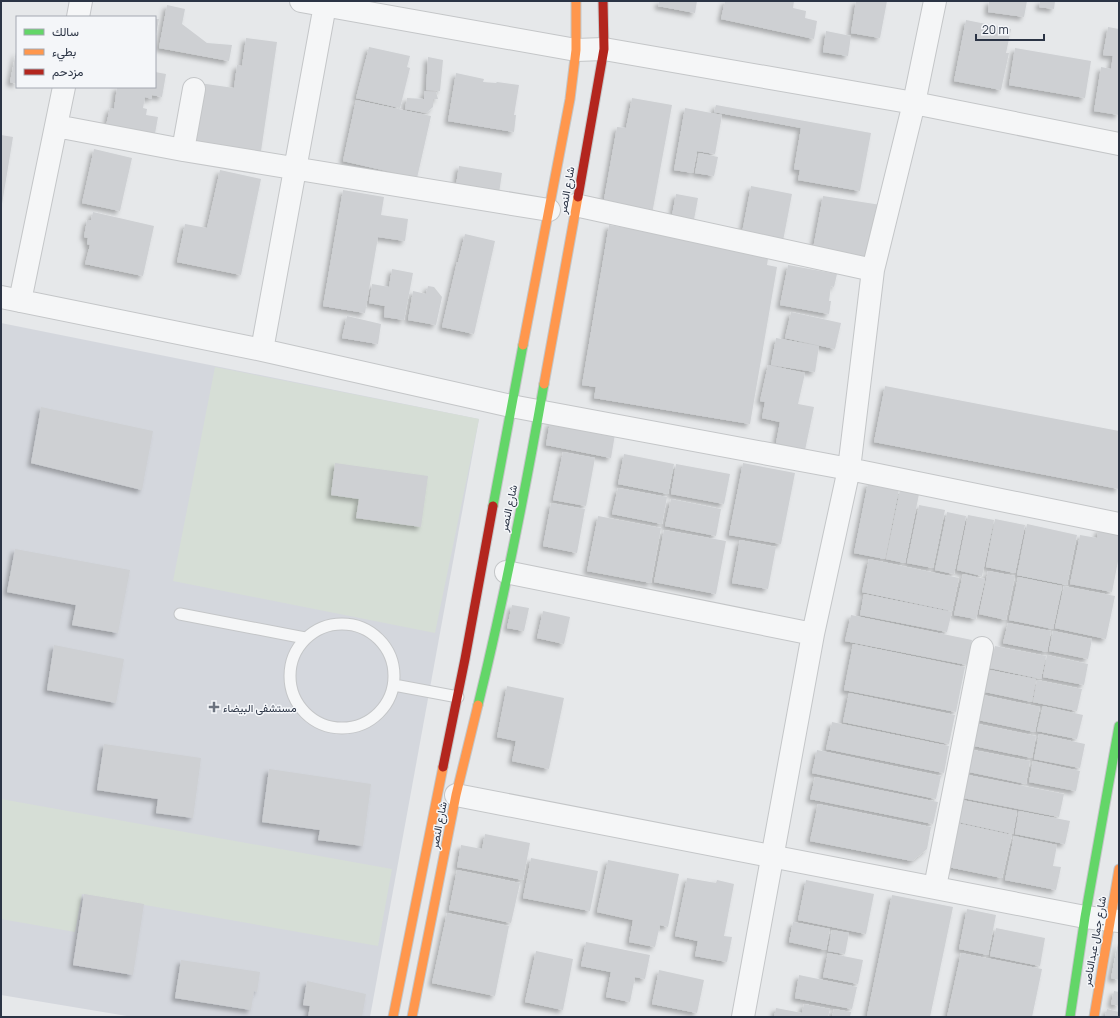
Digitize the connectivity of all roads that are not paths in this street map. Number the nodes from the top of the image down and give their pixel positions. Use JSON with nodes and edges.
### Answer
{"nodes":[{"id":1,"x":81,"y":1,"type":"edge"},
{"id":2,"x":301,"y":1,"type":"edge"},
{"id":3,"x":576,"y":1,"type":"edge"},
{"id":4,"x":603,"y":1,"type":"edge"},
{"id":5,"x":935,"y":1,"type":"edge"},
{"id":6,"x":325,"y":5,"type":"junction"},
{"id":7,"x":78,"y":16,"type":"edge"},
{"id":8,"x":604,"y":48,"type":"junction"},
{"id":9,"x":576,"y":50,"type":"junction"},
{"id":10,"x":64,"y":88,"type":"edge"},
{"id":11,"x":194,"y":89,"type":"dead end"},
{"id":12,"x":914,"y":103,"type":"junction"},
{"id":13,"x":56,"y":126,"type":"junction"},
{"id":14,"x":1119,"y":144,"type":"edge"},
{"id":15,"x":183,"y":150,"type":"junction"},
{"id":16,"x":295,"y":167,"type":"junction"},
{"id":17,"x":575,"y":205,"type":"junction"},
{"id":18,"x":549,"y":210,"type":"junction"},
{"id":19,"x":873,"y":270,"type":"junction"},
{"id":20,"x":10,"y":299,"type":"edge"},
{"id":21,"x":262,"y":350,"type":"junction"},
{"id":22,"x":511,"y":406,"type":"junction"},
{"id":23,"x":539,"y":411,"type":"junction"},
{"id":24,"x":849,"y":470,"type":"junction"},
{"id":25,"x":1119,"y":524,"type":"edge"},
{"id":26,"x":506,"y":572,"type":"junction"},
{"id":27,"x":180,"y":614,"type":"dead end"},
{"id":28,"x":813,"y":634,"type":"junction"},
{"id":29,"x":305,"y":638,"type":"junction"},
{"id":30,"x":982,"y":648,"type":"dead end"},
{"id":31,"x":476,"y":662,"type":"junction"},
{"id":32,"x":394,"y":685,"type":"junction"},
{"id":33,"x":458,"y":697,"type":"junction"},
{"id":34,"x":1119,"y":726,"type":"edge"},
{"id":35,"x":456,"y":795,"type":"junction"},
{"id":36,"x":772,"y":857,"type":"junction"},
{"id":37,"x":1119,"y":870,"type":"edge"},
{"id":38,"x":935,"y":887,"type":"junction"},
{"id":39,"x":1085,"y":917,"type":"junction"},
{"id":40,"x":1114,"y":920,"type":"edge"},
{"id":41,"x":393,"y":1017,"type":"edge"},
{"id":42,"x":412,"y":1017,"type":"edge"},
{"id":43,"x":743,"y":1017,"type":"edge"},
{"id":44,"x":1070,"y":1017,"type":"edge"},
{"id":45,"x":1094,"y":1017,"type":"edge"}],
"edges":[{"from":1,"to":7,"type":"street"},
{"from":2,"to":6,"type":"street"},
{"from":3,"to":9,"type":"street","name":"شارع النصر"},
{"from":4,"to":8,"type":"street","name":"شارع النصر"},
{"from":5,"to":12,"type":"street"},
{"from":6,"to":9,"type":"street"},
{"from":6,"to":16,"type":"street"},
{"from":8,"to":9,"type":"street"},
{"from":8,"to":12,"type":"street"},
{"from":8,"to":17,"type":"street","name":"شارع النصر"},
{"from":9,"to":18,"type":"street","name":"شارع النصر"},
{"from":10,"to":13,"type":"street"},
{"from":11,"to":15,"type":"street"},
{"from":12,"to":14,"type":"street"},
{"from":12,"to":19,"type":"street"},
{"from":13,"to":15,"type":"street"},
{"from":13,"to":20,"type":"street"},
{"from":15,"to":16,"type":"street"},
{"from":16,"to":18,"type":"street"},
{"from":16,"to":21,"type":"street"},
{"from":17,"to":19,"type":"street"},
{"from":17,"to":23,"type":"street","name":"شارع النصر"},
{"from":18,"to":22,"type":"street","name":"شارع النصر"},
{"from":19,"to":24,"type":"street"},
{"from":20,"to":21,"type":"street"},
{"from":21,"to":22,"type":"street"},
{"from":22,"to":23,"type":"street"},
{"from":22,"to":31,"type":"street","name":"شارع النصر"},
{"from":23,"to":24,"type":"street"},
{"from":23,"to":26,"type":"street","name":"شارع النصر"},
{"from":24,"to":25,"type":"street"},
{"from":24,"to":28,"type":"street"},
{"from":26,"to":28,"type":"street"},
{"from":26,"to":31,"type":"street","name":"شارع النصر"},
{"from":27,"to":29,"type":"lane"},
{"from":28,"to":36,"type":"street"},
{"from":29,"to":32,"type":"lane"},
{"from":29,"to":32,"type":"lane"},
{"from":30,"to":38,"type":"street"},
{"from":31,"to":33,"type":"street","name":"شارع النصر"},
{"from":31,"to":35,"type":"street","name":"شارع النصر"},
{"from":32,"to":33,"type":"lane"},
{"from":33,"to":41,"type":"street","name":"شارع النصر"},
{"from":34,"to":39,"type":"street"},
{"from":35,"to":36,"type":"street"},
{"from":35,"to":42,"type":"street","name":"شارع النصر"},
{"from":36,"to":38,"type":"street"},
{"from":36,"to":43,"type":"street"},
{"from":37,"to":40,"type":"street","name":"شارع جمال عبدالناصر"},
{"from":38,"to":39,"type":"street"},
{"from":39,"to":40,"type":"street"},
{"from":39,"to":44,"type":"street"},
{"from":40,"to":45,"type":"street","name":"شارع جمال عبدالناصر"}]}
